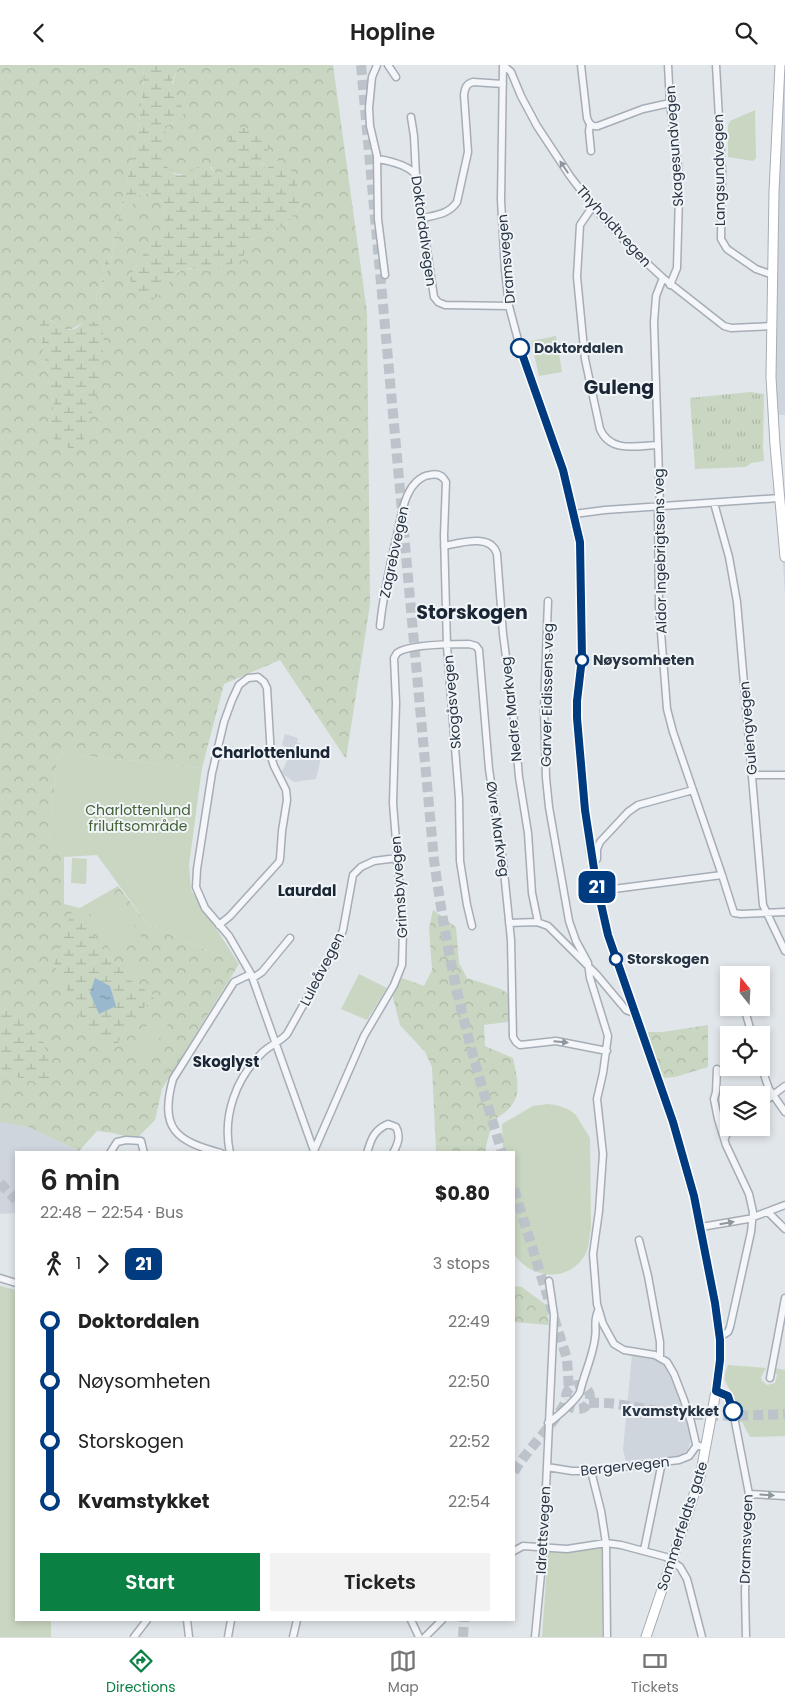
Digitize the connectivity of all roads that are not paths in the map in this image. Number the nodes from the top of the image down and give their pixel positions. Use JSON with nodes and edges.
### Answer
{"nodes":[{"id":1,"x":377,"y":65,"type":"edge"},
{"id":2,"x":388,"y":65,"type":"edge"},
{"id":3,"x":503,"y":65,"type":"edge"},
{"id":4,"x":581,"y":65,"type":"edge"},
{"id":5,"x":668,"y":65,"type":"edge"},
{"id":6,"x":716,"y":65,"type":"edge"},
{"id":7,"x":780,"y":65,"type":"edge"},
{"id":8,"x":396,"y":77,"type":"dead end"},
{"id":9,"x":503,"y":84,"type":"junction"},
{"id":10,"x":670,"y":103,"type":"junction"},
{"id":11,"x":411,"y":117,"type":"dead end"},
{"id":12,"x":590,"y":125,"type":"junction"},
{"id":13,"x":591,"y":151,"type":"dead end"},
{"id":14,"x":378,"y":159,"type":"junction"},
{"id":15,"x":416,"y":176,"type":"junction"},
{"id":16,"x":593,"y":206,"type":"junction"},
{"id":17,"x":423,"y":218,"type":"junction"},
{"id":18,"x":385,"y":275,"type":"dead end"},
{"id":19,"x":773,"y":275,"type":"junction"},
{"id":20,"x":662,"y":278,"type":"junction"},
{"id":21,"x":670,"y":285,"type":"junction"},
{"id":22,"x":509,"y":305,"type":"junction"},
{"id":23,"x":772,"y":326,"type":"junction"},
{"id":24,"x":657,"y":445,"type":"junction"},
{"id":25,"x":443,"y":478,"type":"joint"},
{"id":26,"x":780,"y":498,"type":"junction"},
{"id":27,"x":714,"y":503,"type":"junction"},
{"id":28,"x":660,"y":507,"type":"junction"},
{"id":29,"x":574,"y":514,"type":"junction"},
{"id":30,"x":444,"y":546,"type":"junction"},
{"id":31,"x":785,"y":557,"type":"edge"},
{"id":32,"x":548,"y":601,"type":"dead end"},
{"id":33,"x":380,"y":626,"type":"dead end"},
{"id":34,"x":447,"y":646,"type":"junction"},
{"id":35,"x":752,"y":775,"type":"junction"},
{"id":36,"x":785,"y":775,"type":"edge"},
{"id":37,"x":693,"y":790,"type":"junction"},
{"id":38,"x":397,"y":859,"type":"junction"},
{"id":39,"x":593,"y":862,"type":"junction"},
{"id":40,"x":722,"y":875,"type":"junction"},
{"id":41,"x":598,"y":891,"type":"junction"},
{"id":42,"x":785,"y":912,"type":"edge"},
{"id":43,"x":766,"y":913,"type":"junction"},
{"id":44,"x":538,"y":922,"type":"junction"},
{"id":45,"x":509,"y":923,"type":"junction"},
{"id":46,"x":219,"y":925,"type":"junction"},
{"id":47,"x":472,"y":925,"type":"dead end"},
{"id":48,"x":290,"y":938,"type":"dead end"},
{"id":49,"x":785,"y":951,"type":"edge"},
{"id":50,"x":588,"y":968,"type":"junction"},
{"id":51,"x":252,"y":976,"type":"junction"},
{"id":52,"x":634,"y":1013,"type":"junction"},
{"id":53,"x":275,"y":1043,"type":"junction"},
{"id":54,"x":607,"y":1051,"type":"junction"},
{"id":55,"x":717,"y":1069,"type":"dead end"},
{"id":56,"x":765,"y":1076,"type":"edge"},
{"id":57,"x":785,"y":1086,"type":"edge"},
{"id":58,"x":773,"y":1095,"type":"junction"},
{"id":59,"x":770,"y":1097,"type":"edge"},
{"id":60,"x":785,"y":1113,"type":"edge"},
{"id":61,"x":725,"y":1137,"type":"joint"},
{"id":62,"x":111,"y":1151,"type":"edge"},
{"id":63,"x":144,"y":1151,"type":"edge"},
{"id":64,"x":215,"y":1151,"type":"edge"},
{"id":65,"x":230,"y":1151,"type":"edge"},
{"id":66,"x":314,"y":1151,"type":"edge"},
{"id":67,"x":314,"y":1151,"type":"edge"},
{"id":68,"x":368,"y":1151,"type":"edge"},
{"id":69,"x":394,"y":1151,"type":"edge"},
{"id":70,"x":785,"y":1205,"type":"edge"},
{"id":71,"x":768,"y":1212,"type":"junction"},
{"id":72,"x":752,"y":1218,"type":"junction"},
{"id":73,"x":701,"y":1227,"type":"junction"},
{"id":74,"x":785,"y":1229,"type":"edge"},
{"id":75,"x":639,"y":1240,"type":"dead end"},
{"id":76,"x":0,"y":1278,"type":"edge"},
{"id":77,"x":549,"y":1281,"type":"dead end"},
{"id":78,"x":15,"y":1283,"type":"edge"},
{"id":79,"x":785,"y":1298,"type":"edge"},
{"id":80,"x":598,"y":1311,"type":"junction"},
{"id":81,"x":720,"y":1337,"type":"junction"},
{"id":82,"x":720,"y":1353,"type":"joint"},
{"id":83,"x":660,"y":1357,"type":"junction"},
{"id":84,"x":770,"y":1377,"type":"dead end"},
{"id":85,"x":716,"y":1391,"type":"junction"},
{"id":86,"x":548,"y":1423,"type":"junction"},
{"id":87,"x":702,"y":1446,"type":"junction"},
{"id":88,"x":662,"y":1462,"type":"junction"},
{"id":89,"x":547,"y":1467,"type":"junction"},
{"id":90,"x":590,"y":1471,"type":"junction"},
{"id":91,"x":748,"y":1494,"type":"junction"},
{"id":92,"x":785,"y":1496,"type":"edge"},
{"id":93,"x":606,"y":1543,"type":"junction"},
{"id":94,"x":543,"y":1547,"type":"junction"},
{"id":95,"x":515,"y":1550,"type":"edge"},
{"id":96,"x":644,"y":1550,"type":"junction"},
{"id":97,"x":672,"y":1560,"type":"junction"},
{"id":98,"x":146,"y":1621,"type":"edge"},
{"id":99,"x":187,"y":1621,"type":"edge"},
{"id":100,"x":231,"y":1621,"type":"edge"},
{"id":101,"x":297,"y":1621,"type":"edge"},
{"id":102,"x":411,"y":1621,"type":"edge"},
{"id":103,"x":441,"y":1621,"type":"edge"},
{"id":104,"x":134,"y":1637,"type":"edge"},
{"id":105,"x":189,"y":1637,"type":"edge"},
{"id":106,"x":228,"y":1637,"type":"edge"},
{"id":107,"x":293,"y":1637,"type":"edge"},
{"id":108,"x":419,"y":1637,"type":"edge"},
{"id":109,"x":425,"y":1637,"type":"edge"},
{"id":110,"x":535,"y":1637,"type":"edge"},
{"id":111,"x":607,"y":1637,"type":"edge"},
{"id":112,"x":646,"y":1637,"type":"edge"},
{"id":113,"x":702,"y":1637,"type":"edge"},
{"id":114,"x":746,"y":1637,"type":"edge"}],
"edges":[{"from":1,"to":14,"type":"street"},
{"from":2,"to":8,"type":"street"},
{"from":3,"to":9,"type":"street","name":"Dramsvegen"},
{"from":16,"to":3,"type":"street","name":"Thyholdtvegen","one_way":true},
{"from":4,"to":12,"type":"street"},
{"from":5,"to":10,"type":"street","name":"Skagesundvegen"},
{"from":6,"to":19,"type":"street","name":"Langsundvegen"},
{"from":7,"to":19,"type":"street"},
{"from":9,"to":17,"type":"street"},
{"from":9,"to":22,"type":"street","name":"Dramsvegen"},
{"from":10,"to":12,"type":"street"},
{"from":10,"to":21,"type":"street","name":"Skagesundvegen"},
{"from":11,"to":15,"type":"street","name":"Doktordalvegen"},
{"from":12,"to":13,"type":"street"},
{"from":14,"to":15,"type":"street"},
{"from":14,"to":18,"type":"street"},
{"from":15,"to":17,"type":"street","name":"Doktordalvegen"},
{"from":16,"to":20,"type":"street","name":"Thyholdtvegen"},
{"from":16,"to":24,"type":"street"},
{"from":17,"to":22,"type":"street","name":"Doktordalvegen"},
{"from":19,"to":23,"type":"street"},
{"from":20,"to":21,"type":"street","name":"Thyholdtvegen"},
{"from":20,"to":24,"type":"street","name":"Aldor Ingebrigtsens veg"},
{"from":21,"to":23,"type":"street","name":"Thyholdtvegen"},
{"from":22,"to":29,"type":"street","name":"Dramsvegen"},
{"from":23,"to":26,"type":"street"},
{"from":24,"to":28,"type":"street","name":"Aldor Ingebrigtsens veg"},
{"from":25,"to":30,"type":"street","name":"Skogåsvegen"},
{"from":25,"to":33,"type":"street","name":"Zagrebvegen"},
{"from":26,"to":27,"type":"street"},
{"from":26,"to":31,"type":"street"},
{"from":27,"to":28,"type":"street"},
{"from":27,"to":35,"type":"street","name":"Gulengvegen"},
{"from":28,"to":29,"type":"street"},
{"from":28,"to":37,"type":"street","name":"Aldor Ingebrigtsens veg"},
{"from":29,"to":39,"type":"street","name":"Dramsvegen"},
{"from":30,"to":34,"type":"street","name":"Skogåsvegen"},
{"from":30,"to":44,"type":"street","name":"Nedre Markveg"},
{"from":32,"to":50,"type":"street","name":"Garver Eidissens veg"},
{"from":34,"to":38,"type":"street","name":"Grimsbyvegen"},
{"from":34,"to":45,"type":"street","name":"Øvre Markveg"},
{"from":34,"to":47,"type":"street","name":"Skogåsvegen"},
{"from":35,"to":36,"type":"street"},
{"from":35,"to":43,"type":"street","name":"Gulengvegen"},
{"from":37,"to":39,"type":"street"},
{"from":37,"to":40,"type":"street","name":"Aldor Ingebrigtsens veg"},
{"from":38,"to":53,"type":"street","name":"Luleåvegen"},
{"from":38,"to":66,"type":"street","name":"Grimsbyvegen"},
{"from":39,"to":41,"type":"street","name":"Dramsvegen"},
{"from":40,"to":41,"type":"street"},
{"from":40,"to":43,"type":"street","name":"Aldor Ingebrigtsens veg"},
{"from":41,"to":52,"type":"street","name":"Dramsvegen"},
{"from":42,"to":43,"type":"street"},
{"from":43,"to":49,"type":"street","name":"Gulengvegen"},
{"from":44,"to":45,"type":"street"},
{"from":44,"to":50,"type":"street"},
{"from":45,"to":54,"type":"street","name":"Øvre Markveg","one_way":true},
{"from":46,"to":46,"type":"street"},
{"from":46,"to":51,"type":"street"},
{"from":48,"to":51,"type":"street"},
{"from":50,"to":52,"type":"street"},
{"from":50,"to":54,"type":"street","name":"Garver Eidissens veg"},
{"from":51,"to":53,"type":"street"},
{"from":51,"to":64,"type":"street"},
{"from":52,"to":73,"type":"street","name":"Dramsvegen"},
{"from":53,"to":65,"type":"street","name":"Luleåvegen"},
{"from":53,"to":67,"type":"street"},
{"from":54,"to":80,"type":"street","name":"Garver Eidissens veg"},
{"from":55,"to":61,"type":"street"},
{"from":56,"to":58,"type":"street"},
{"from":57,"to":58,"type":"street"},
{"from":58,"to":59,"type":"street"},
{"from":58,"to":60,"type":"street"},
{"from":61,"to":72,"type":"street"},
{"from":62,"to":63,"type":"street"},
{"from":68,"to":69,"type":"street"},
{"from":70,"to":71,"type":"street"},
{"from":71,"to":72,"type":"street"},
{"from":71,"to":74,"type":"street"},
{"from":73,"to":72,"type":"street","one_way":true},
{"from":72,"to":81,"type":"street"},
{"from":73,"to":81,"type":"street","name":"Dramsvegen"},
{"from":75,"to":83,"type":"street"},
{"from":76,"to":78,"type":"street"},
{"from":77,"to":86,"type":"street","name":"Idrettsvegen"},
{"from":79,"to":84,"type":"street"},
{"from":80,"to":83,"type":"street"},
{"from":80,"to":86,"type":"street"},
{"from":81,"to":82,"type":"street","name":"Dramsvegen"},
{"from":82,"to":85,"type":"street","name":"Sommerfeldts gate"},
{"from":83,"to":87,"type":"street"},
{"from":85,"to":87,"type":"street","name":"Sommerfeldts gate"},
{"from":85,"to":91,"type":"street","name":"Dramsvegen"},
{"from":86,"to":89,"type":"street","name":"Idrettsvegen"},
{"from":87,"to":88,"type":"street","name":"Bergervegen"},
{"from":87,"to":97,"type":"street","name":"Sommerfeldts gate"},
{"from":88,"to":90,"type":"street","name":"Bergervegen"},
{"from":88,"to":96,"type":"street"},
{"from":89,"to":90,"type":"street","name":"Bergervegen"},
{"from":89,"to":94,"type":"street","name":"Idrettsvegen"},
{"from":90,"to":93,"type":"street"},
{"from":91,"to":92,"type":"street","one_way":true},
{"from":91,"to":114,"type":"street","name":"Dramsvegen"},
{"from":93,"to":94,"type":"street"},
{"from":93,"to":96,"type":"street"},
{"from":93,"to":111,"type":"street"},
{"from":94,"to":95,"type":"street"},
{"from":94,"to":110,"type":"street","name":"Idrettsvegen"},
{"from":96,"to":97,"type":"street"},
{"from":97,"to":112,"type":"street","name":"Sommerfeldts gate"},
{"from":97,"to":113,"type":"street"},
{"from":98,"to":104,"type":"street"},
{"from":99,"to":105,"type":"street"},
{"from":100,"to":106,"type":"street"},
{"from":101,"to":107,"type":"street"},
{"from":102,"to":108,"type":"street"},
{"from":103,"to":109,"type":"street"}]}
